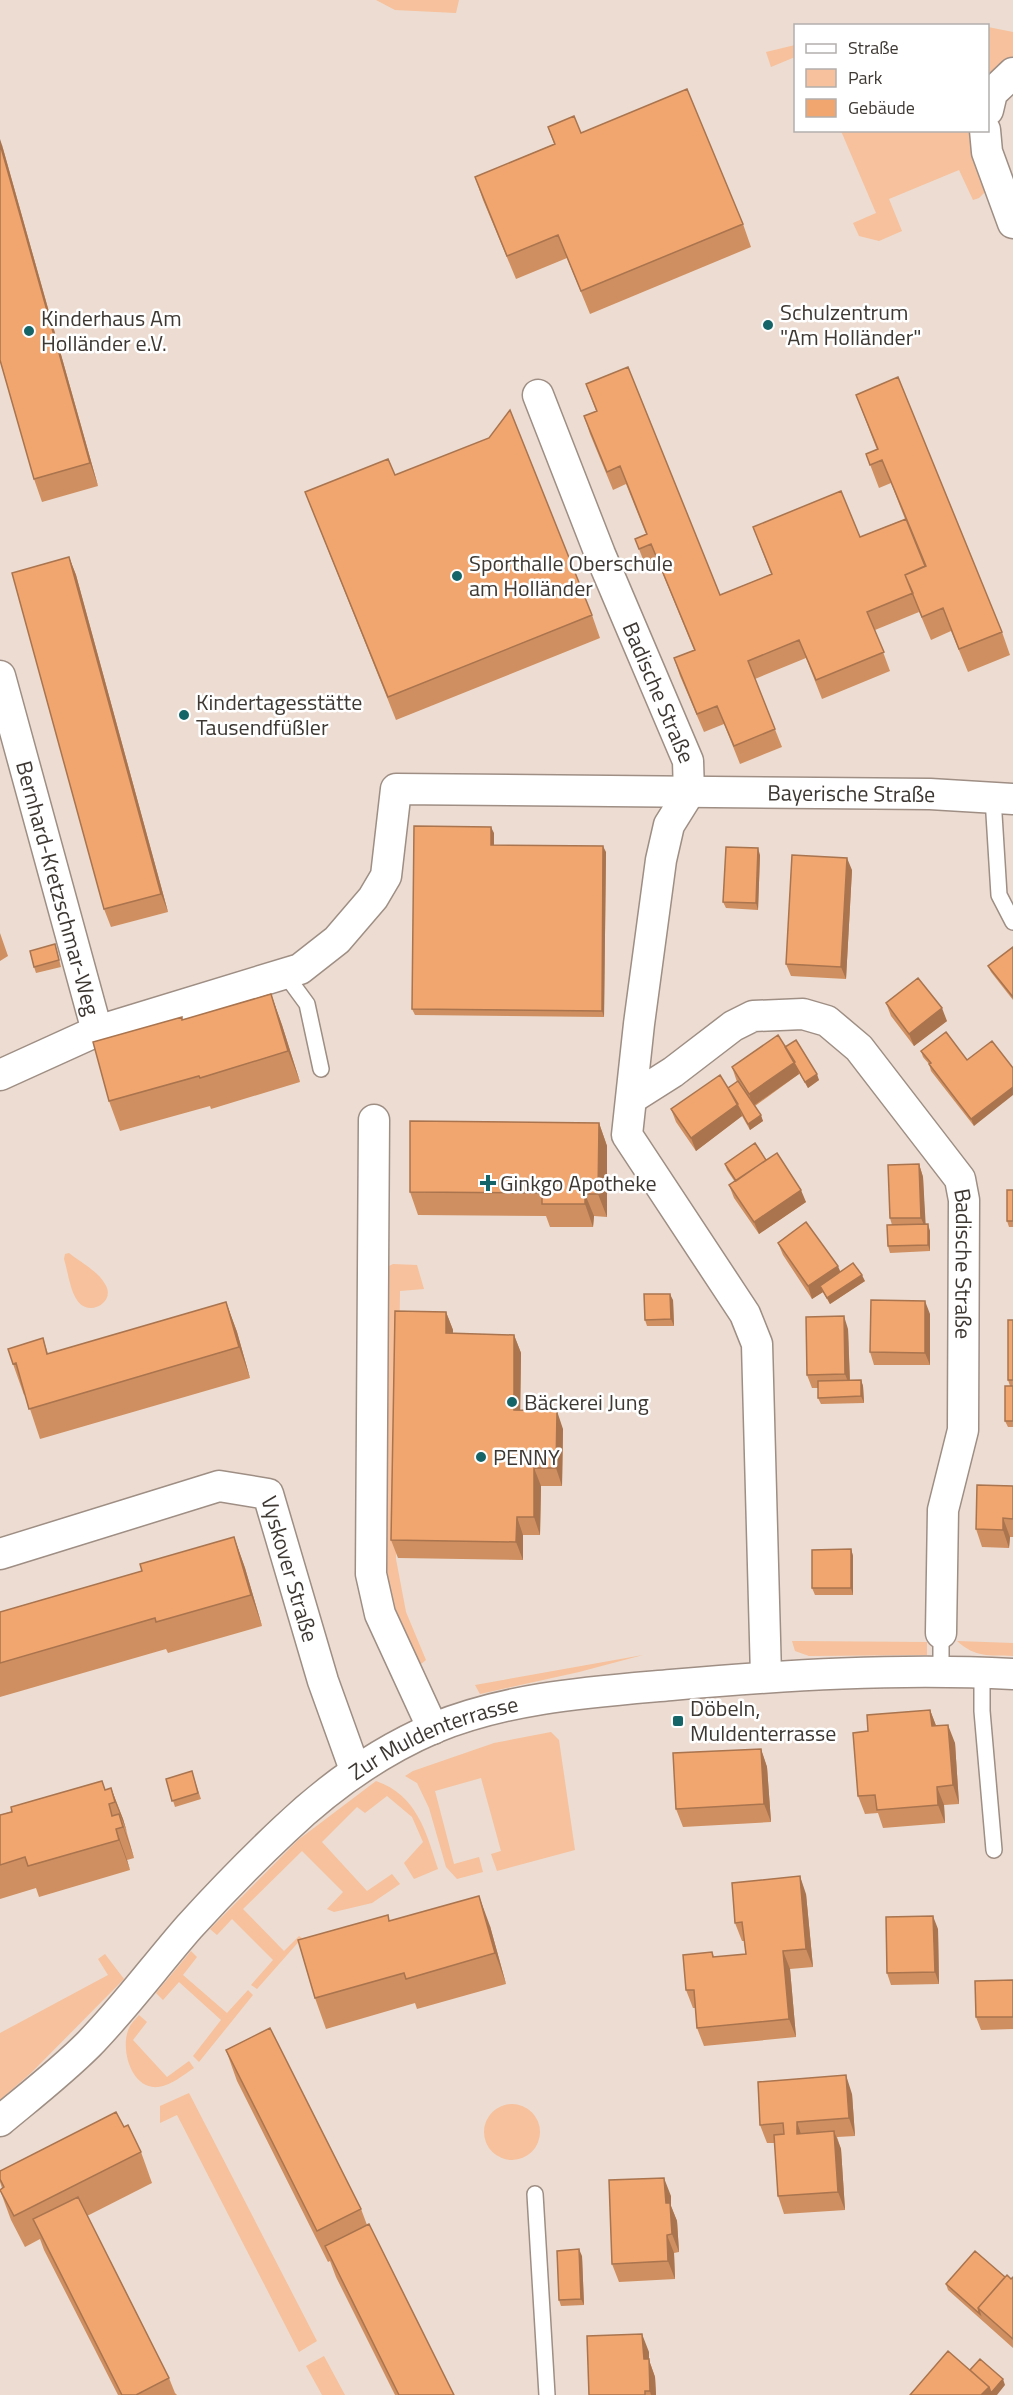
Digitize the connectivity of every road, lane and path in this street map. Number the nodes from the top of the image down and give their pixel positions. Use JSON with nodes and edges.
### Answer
{"nodes":[{"id":1,"x":1013,"y":73,"type":"edge"},
{"id":2,"x":989,"y":103,"type":"edge"},
{"id":3,"x":985,"y":132,"type":"edge"},
{"id":4,"x":1009,"y":212,"type":"edge"},
{"id":5,"x":538,"y":395,"type":"dead end"},
{"id":6,"x":0,"y":676,"type":"edge"},
{"id":7,"x":689,"y":793,"type":"junction"},
{"id":8,"x":1003,"y":798,"type":"edge"},
{"id":9,"x":373,"y":898,"type":"joint"},
{"id":10,"x":1013,"y":922,"type":"edge"},
{"id":11,"x":285,"y":974,"type":"junction"},
{"id":12,"x":97,"y":1031,"type":"junction"},
{"id":13,"x":321,"y":1069,"type":"dead end"},
{"id":14,"x":0,"y":1075,"type":"edge"},
{"id":15,"x":632,"y":1098,"type":"junction"},
{"id":16,"x":374,"y":1120,"type":"dead end"},
{"id":17,"x":0,"y":1554,"type":"edge"},
{"id":18,"x":941,"y":1633,"type":"joint"},
{"id":19,"x":941,"y":1671,"type":"junction"},
{"id":20,"x":982,"y":1672,"type":"junction"},
{"id":21,"x":1013,"y":1674,"type":"edge"},
{"id":22,"x":766,"y":1676,"type":"junction"},
{"id":23,"x":433,"y":1728,"type":"junction"},
{"id":24,"x":355,"y":1770,"type":"junction"},
{"id":25,"x":994,"y":1850,"type":"dead end"},
{"id":26,"x":0,"y":2121,"type":"edge"},
{"id":27,"x":535,"y":2194,"type":"dead end"},
{"id":28,"x":547,"y":2395,"type":"edge"}],
"edges":[{"from":1,"to":2,"type":"street"},
{"from":3,"to":4,"type":"street"},
{"from":5,"to":7,"type":"street","name":"Badische Straße"},
{"from":6,"to":12,"type":"street","name":"Bernhard-Kretzschmar-Weg"},
{"from":7,"to":8,"type":"street","name":"Bayerische Straße"},
{"from":7,"to":9,"type":"street","name":"Badische Straße"},
{"from":7,"to":15,"type":"street","name":"Badische Straße"},
{"from":8,"to":10,"type":"lane"},
{"from":9,"to":11,"type":"street","name":"Bernhard-Kretzschmar-Weg"},
{"from":11,"to":12,"type":"street","name":"Bernhard-Kretzschmar-Weg"},
{"from":11,"to":13,"type":"lane"},
{"from":12,"to":14,"type":"street","name":"Bernhard-Kretzschmar-Weg"},
{"from":15,"to":18,"type":"street","name":"Badische Straße"},
{"from":15,"to":22,"type":"street","name":"Badische Straße"},
{"from":16,"to":23,"type":"street"},
{"from":17,"to":24,"type":"street","name":"Vyskover Straße"},
{"from":18,"to":19,"type":"lane"},
{"from":19,"to":20,"type":"street","name":"Zur Muldenterrasse"},
{"from":19,"to":22,"type":"street","name":"Zur Muldenterrasse"},
{"from":20,"to":21,"type":"street","name":"Zur Muldenterrasse"},
{"from":20,"to":25,"type":"lane"},
{"from":22,"to":23,"type":"street","name":"Zur Muldenterrasse"},
{"from":23,"to":24,"type":"street","name":"Zur Muldenterrasse"},
{"from":24,"to":26,"type":"street","name":"Zur Muldenterrasse"},
{"from":27,"to":28,"type":"lane"}]}
